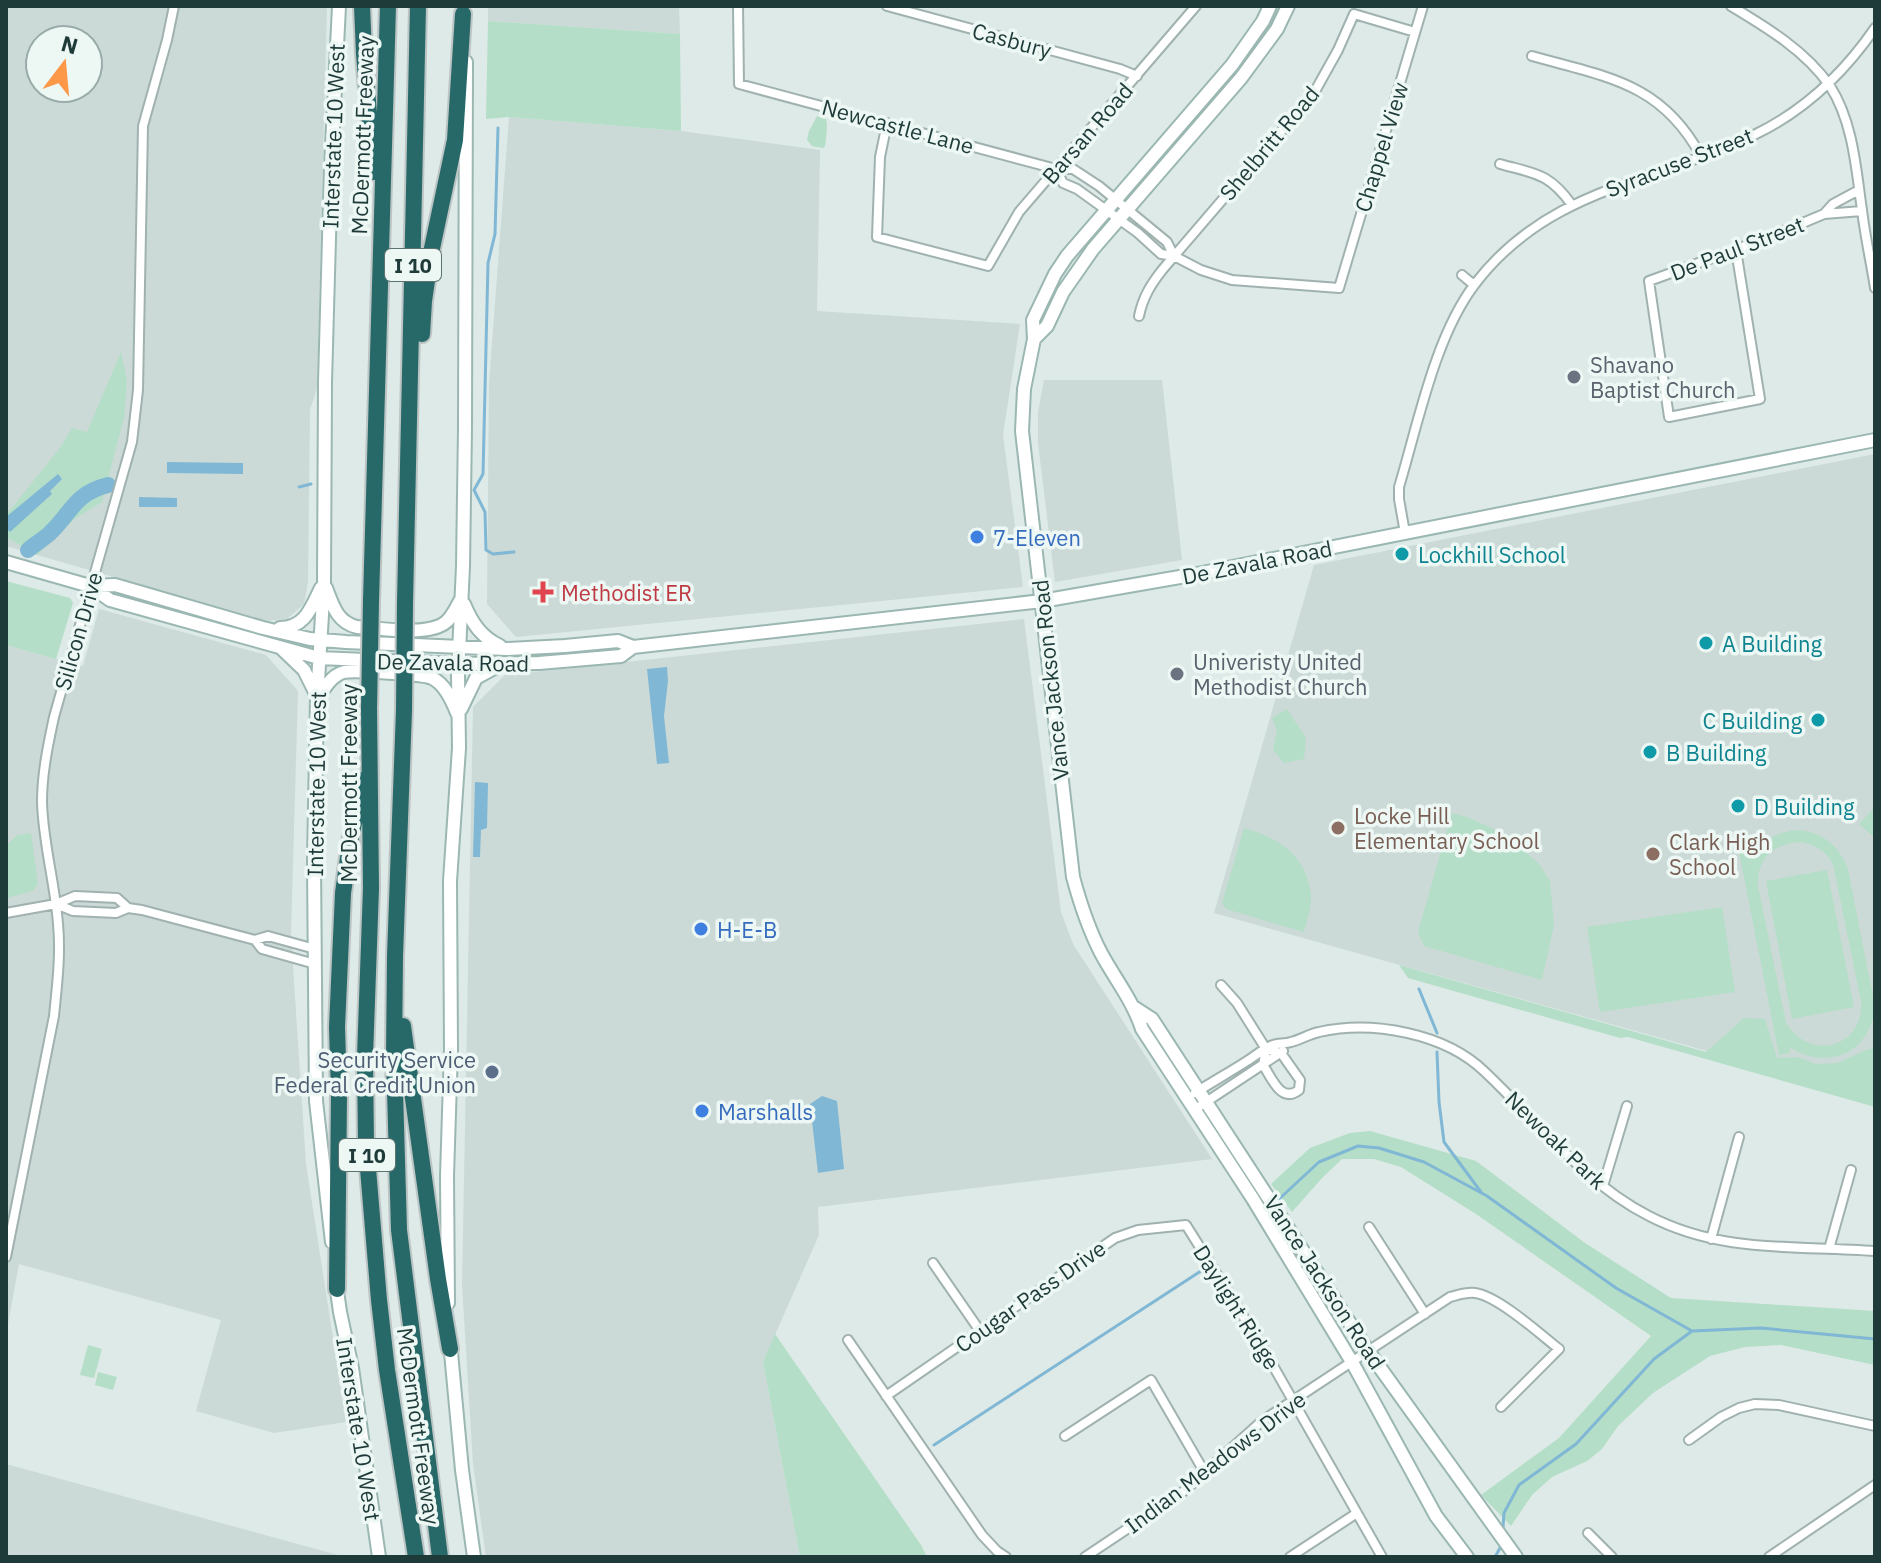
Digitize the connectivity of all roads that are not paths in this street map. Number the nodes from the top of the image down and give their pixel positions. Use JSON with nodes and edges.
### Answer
{"nodes":[{"id":1,"x":174,"y":6,"type":"edge"},
{"id":2,"x":339,"y":6,"type":"edge"},
{"id":3,"x":362,"y":6,"type":"edge"},
{"id":4,"x":388,"y":6,"type":"edge"},
{"id":5,"x":418,"y":6,"type":"edge"},
{"id":6,"x":738,"y":6,"type":"edge"},
{"id":7,"x":887,"y":6,"type":"edge"},
{"id":8,"x":1196,"y":6,"type":"edge"},
{"id":9,"x":1270,"y":6,"type":"edge"},
{"id":10,"x":1288,"y":6,"type":"edge"},
{"id":11,"x":1423,"y":6,"type":"edge"},
{"id":12,"x":1731,"y":6,"type":"edge"},
{"id":13,"x":463,"y":10,"type":"edge"},
{"id":14,"x":1875,"y":28,"type":"edge"},
{"id":15,"x":1415,"y":32,"type":"junction"},
{"id":16,"x":1532,"y":56,"type":"dead end"},
{"id":17,"x":1137,"y":76,"type":"junction"},
{"id":18,"x":1828,"y":84,"type":"junction"},
{"id":19,"x":887,"y":123,"type":"junction"},
{"id":20,"x":1701,"y":156,"type":"junction"},
{"id":21,"x":1500,"y":164,"type":"dead end"},
{"id":22,"x":1056,"y":169,"type":"junction"},
{"id":23,"x":1085,"y":176,"type":"junction"},
{"id":24,"x":1077,"y":189,"type":"junction"},
{"id":25,"x":1859,"y":190,"type":"junction"},
{"id":26,"x":1116,"y":198,"type":"junction"},
{"id":27,"x":1572,"y":205,"type":"junction"},
{"id":28,"x":1128,"y":209,"type":"junction"},
{"id":29,"x":1106,"y":210,"type":"junction"},
{"id":30,"x":1862,"y":211,"type":"junction"},
{"id":31,"x":1824,"y":214,"type":"junction"},
{"id":32,"x":1118,"y":220,"type":"junction"},
{"id":33,"x":1156,"y":233,"type":"junction"},
{"id":34,"x":1148,"y":242,"type":"junction"},
{"id":35,"x":1736,"y":250,"type":"junction"},
{"id":36,"x":1174,"y":256,"type":"junction"},
{"id":37,"x":1462,"y":275,"type":"dead end"},
{"id":38,"x":1474,"y":285,"type":"junction"},
{"id":39,"x":1339,"y":288,"type":"joint"},
{"id":40,"x":1875,"y":288,"type":"edge"},
{"id":41,"x":1139,"y":316,"type":"dead end"},
{"id":42,"x":378,"y":317,"type":"junction"},
{"id":43,"x":1034,"y":339,"type":"junction"},
{"id":44,"x":1875,"y":440,"type":"edge"},
{"id":45,"x":407,"y":523,"type":"junction"},
{"id":46,"x":1405,"y":533,"type":"junction"},
{"id":47,"x":6,"y":562,"type":"edge"},
{"id":48,"x":324,"y":582,"type":"junction"},
{"id":49,"x":90,"y":586,"type":"junction"},
{"id":50,"x":461,"y":598,"type":"junction"},
{"id":51,"x":1042,"y":601,"type":"junction"},
{"id":52,"x":263,"y":628,"type":"junction"},
{"id":53,"x":321,"y":640,"type":"junction"},
{"id":54,"x":279,"y":647,"type":"junction"},
{"id":55,"x":460,"y":647,"type":"junction"},
{"id":56,"x":633,"y":647,"type":"junction"},
{"id":57,"x":507,"y":649,"type":"junction"},
{"id":58,"x":319,"y":658,"type":"junction"},
{"id":59,"x":459,"y":664,"type":"junction"},
{"id":60,"x":501,"y":664,"type":"junction"},
{"id":61,"x":317,"y":698,"type":"junction"},
{"id":62,"x":458,"y":716,"type":"junction"},
{"id":63,"x":369,"y":751,"type":"junction"},
{"id":64,"x":56,"y":904,"type":"junction"},
{"id":65,"x":128,"y":908,"type":"junction"},
{"id":66,"x":6,"y":913,"type":"edge"},
{"id":67,"x":255,"y":940,"type":"junction"},
{"id":68,"x":315,"y":949,"type":"junction"},
{"id":69,"x":395,"y":956,"type":"junction"},
{"id":70,"x":315,"y":964,"type":"junction"},
{"id":71,"x":1221,"y":985,"type":"dead end"},
{"id":72,"x":1135,"y":1008,"type":"junction"},
{"id":73,"x":1292,"y":1042,"type":"junction"},
{"id":74,"x":1266,"y":1049,"type":"junction"},
{"id":75,"x":1281,"y":1053,"type":"junction"},
{"id":76,"x":1263,"y":1065,"type":"junction"},
{"id":77,"x":1202,"y":1097,"type":"junction"},
{"id":78,"x":1190,"y":1105,"type":"junction"},
{"id":79,"x":1627,"y":1106,"type":"dead end"},
{"id":80,"x":1739,"y":1137,"type":"dead end"},
{"id":81,"x":1851,"y":1170,"type":"dead end"},
{"id":82,"x":1603,"y":1186,"type":"junction"},
{"id":83,"x":1186,"y":1225,"type":"joint"},
{"id":84,"x":1369,"y":1227,"type":"dead end"},
{"id":85,"x":1711,"y":1239,"type":"junction"},
{"id":86,"x":1829,"y":1249,"type":"junction"},
{"id":87,"x":1875,"y":1251,"type":"edge"},
{"id":88,"x":6,"y":1257,"type":"edge"},
{"id":89,"x":933,"y":1263,"type":"dead end"},
{"id":90,"x":337,"y":1289,"type":"junction"},
{"id":91,"x":1425,"y":1314,"type":"junction"},
{"id":92,"x":980,"y":1331,"type":"junction"},
{"id":93,"x":848,"y":1340,"type":"dead end"},
{"id":94,"x":450,"y":1349,"type":"junction"},
{"id":95,"x":1368,"y":1351,"type":"junction"},
{"id":96,"x":1352,"y":1362,"type":"junction"},
{"id":97,"x":886,"y":1396,"type":"junction"},
{"id":98,"x":1293,"y":1400,"type":"junction"},
{"id":99,"x":1501,"y":1407,"type":"dead end"},
{"id":100,"x":1875,"y":1426,"type":"edge"},
{"id":101,"x":1065,"y":1436,"type":"dead end"},
{"id":102,"x":1689,"y":1440,"type":"dead end"},
{"id":103,"x":1205,"y":1473,"type":"junction"},
{"id":104,"x":1875,"y":1485,"type":"edge"},
{"id":105,"x":1357,"y":1513,"type":"junction"},
{"id":106,"x":1588,"y":1533,"type":"dead end"},
{"id":107,"x":379,"y":1557,"type":"edge"},
{"id":108,"x":416,"y":1557,"type":"edge"},
{"id":109,"x":440,"y":1557,"type":"edge"},
{"id":110,"x":474,"y":1557,"type":"edge"},
{"id":111,"x":1006,"y":1557,"type":"edge"},
{"id":112,"x":1085,"y":1557,"type":"edge"},
{"id":113,"x":1290,"y":1557,"type":"edge"},
{"id":114,"x":1382,"y":1557,"type":"edge"},
{"id":115,"x":1467,"y":1557,"type":"edge"},
{"id":116,"x":1516,"y":1557,"type":"edge"},
{"id":117,"x":1612,"y":1557,"type":"edge"},
{"id":118,"x":1769,"y":1557,"type":"edge"}],
"edges":[{"from":1,"to":49,"type":"street","name":"Silicon Drive"},
{"from":2,"to":48,"type":"main road","name":"Interstate 10 West"},
{"from":3,"to":42,"type":"highway"},
{"from":4,"to":42,"type":"highway","name":"McDermott Freeway","number":"I 10"},
{"from":5,"to":45,"type":"highway","name":"McDermott Freeway","number":"I 10"},
{"from":6,"to":19,"type":"street","name":"Newcastle Lane"},
{"from":7,"to":17,"type":"street","name":"Casbury"},
{"from":8,"to":17,"type":"street","name":"Barsan Road"},
{"from":9,"to":26,"type":"main road","name":"Vance Jackson Road"},
{"from":10,"to":28,"type":"main road","name":"Vance Jackson Road"},
{"from":11,"to":15,"type":"street","name":"Chappel View"},
{"from":12,"to":18,"type":"street"},
{"from":13,"to":45,"type":"highway"},
{"from":13,"to":50,"type":"main road"},
{"from":14,"to":18,"type":"street","name":"Syracuse Street"},
{"from":15,"to":36,"type":"street","name":"Shelbritt Road"},
{"from":15,"to":39,"type":"street","name":"Chappel View"},
{"from":16,"to":20,"type":"street"},
{"from":17,"to":22,"type":"street","name":"Barsan Road"},
{"from":18,"to":20,"type":"street","name":"Syracuse Street"},
{"from":18,"to":25,"type":"street"},
{"from":19,"to":22,"type":"street","name":"Newcastle Lane"},
{"from":19,"to":22,"type":"street","name":"Barsan Road"},
{"from":20,"to":27,"type":"street","name":"Syracuse Street"},
{"from":21,"to":27,"type":"street"},
{"from":22,"to":23,"type":"street","name":"Newcastle Lane"},
{"from":22,"to":24,"type":"street","name":"Newcastle Lane"},
{"from":23,"to":24,"type":"street"},
{"from":23,"to":26,"type":"street","name":"Newcastle Lane"},
{"from":24,"to":29,"type":"street","name":"Newcastle Lane"},
{"from":25,"to":30,"type":"street"},
{"from":25,"to":31,"type":"street","name":"De Paul Street"},
{"from":26,"to":28,"type":"street","name":"Newcastle Lane"},
{"from":26,"to":29,"type":"main road","name":"Vance Jackson Road"},
{"from":27,"to":38,"type":"street","name":"Syracuse Street"},
{"from":28,"to":32,"type":"main road","name":"Vance Jackson Road"},
{"from":28,"to":33,"type":"street","name":"Newcastle Lane"},
{"from":29,"to":32,"type":"street","name":"Newcastle Lane"},
{"from":29,"to":43,"type":"main road","name":"Vance Jackson Road"},
{"from":30,"to":31,"type":"street","name":"De Paul Street"},
{"from":30,"to":40,"type":"street"},
{"from":31,"to":35,"type":"street","name":"De Paul Street"},
{"from":32,"to":34,"type":"street","name":"Newcastle Lane"},
{"from":32,"to":43,"type":"main road","name":"Vance Jackson Road"},
{"from":33,"to":34,"type":"street"},
{"from":33,"to":36,"type":"street","name":"Newcastle Lane"},
{"from":34,"to":36,"type":"street","name":"Newcastle Lane"},
{"from":35,"to":35,"type":"street","name":"De Paul Street"},
{"from":36,"to":39,"type":"street","name":"Newcastle Lane"},
{"from":36,"to":41,"type":"street","name":"Shelbritt Road"},
{"from":37,"to":38,"type":"street"},
{"from":38,"to":46,"type":"street","name":"Syracuse Street"},
{"from":42,"to":63,"type":"highway","name":"McDermott Freeway","number":"I 10","bridge":true},
{"from":43,"to":51,"type":"main road","name":"Vance Jackson Road"},
{"from":44,"to":46,"type":"main road","name":"De Zavala Road"},
{"from":45,"to":69,"type":"highway","name":"McDermott Freeway","number":"I 10","bridge":true},
{"from":46,"to":51,"type":"main road","name":"De Zavala Road"},
{"from":47,"to":49,"type":"main road","name":"De Zavala Road"},
{"from":48,"to":50,"type":"main road"},
{"from":48,"to":52,"type":"main road"},
{"from":48,"to":53,"type":"main road","name":"Interstate 10 West"},
{"from":49,"to":52,"type":"main road","name":"De Zavala Road"},
{"from":49,"to":54,"type":"main road","name":"De Zavala Road"},
{"from":49,"to":64,"type":"street","name":"Silicon Drive"},
{"from":50,"to":55,"type":"main road"},
{"from":50,"to":57,"type":"main road"},
{"from":51,"to":56,"type":"main road","name":"De Zavala Road"},
{"from":51,"to":72,"type":"main road","name":"Vance Jackson Road"},
{"from":52,"to":53,"type":"main road","name":"De Zavala Road"},
{"from":53,"to":55,"type":"main road","name":"De Zavala Road"},
{"from":53,"to":58,"type":"main road","name":"Interstate 10 West"},
{"from":54,"to":58,"type":"main road","name":"De Zavala Road"},
{"from":54,"to":61,"type":"main road"},
{"from":55,"to":57,"type":"main road","name":"De Zavala Road"},
{"from":55,"to":59,"type":"main road"},
{"from":56,"to":57,"type":"main road","name":"De Zavala Road"},
{"from":56,"to":60,"type":"main road","name":"De Zavala Road"},
{"from":58,"to":59,"type":"main road","name":"De Zavala Road"},
{"from":58,"to":61,"type":"main road","name":"Interstate 10 West"},
{"from":59,"to":60,"type":"main road","name":"De Zavala Road"},
{"from":59,"to":62,"type":"main road"},
{"from":60,"to":62,"type":"main road"},
{"from":61,"to":62,"type":"main road"},
{"from":61,"to":68,"type":"main road","name":"Interstate 10 West"},
{"from":62,"to":94,"type":"main road"},
{"from":63,"to":90,"type":"highway"},
{"from":63,"to":108,"type":"highway","name":"McDermott Freeway","number":"I 10"},
{"from":64,"to":65,"type":"street"},
{"from":64,"to":65,"type":"street"},
{"from":64,"to":66,"type":"street"},
{"from":64,"to":88,"type":"street","name":"Silicon Drive"},
{"from":65,"to":67,"type":"street"},
{"from":67,"to":68,"type":"street"},
{"from":67,"to":70,"type":"street"},
{"from":68,"to":70,"type":"main road","name":"Interstate 10 West"},
{"from":69,"to":94,"type":"highway"},
{"from":69,"to":109,"type":"highway","name":"McDermott Freeway","number":"I 10"},
{"from":70,"to":90,"type":"main road","name":"Interstate 10 West"},
{"from":71,"to":74,"type":"street"},
{"from":72,"to":77,"type":"main road","name":"Vance Jackson Road"},
{"from":72,"to":78,"type":"main road","name":"Vance Jackson Road"},
{"from":73,"to":74,"type":"street","name":"Newoak Park"},
{"from":73,"to":75,"type":"street","name":"Newoak Park"},
{"from":73,"to":82,"type":"street","name":"Newoak Park"},
{"from":74,"to":75,"type":"street"},
{"from":74,"to":76,"type":"street"},
{"from":74,"to":77,"type":"street","name":"Newoak Park"},
{"from":75,"to":76,"type":"street","name":"Newoak Park"},
{"from":75,"to":76,"type":"street"},
{"from":76,"to":77,"type":"street","name":"Newoak Park"},
{"from":77,"to":78,"type":"street"},
{"from":77,"to":95,"type":"main road","name":"Vance Jackson Road"},
{"from":78,"to":96,"type":"main road","name":"Vance Jackson Road"},
{"from":79,"to":82,"type":"street"},
{"from":80,"to":85,"type":"street"},
{"from":81,"to":86,"type":"street"},
{"from":82,"to":85,"type":"street","name":"Newoak Park"},
{"from":83,"to":92,"type":"street","name":"Cougar Pass Drive"},
{"from":83,"to":98,"type":"street","name":"Daylight Ridge"},
{"from":84,"to":91,"type":"street"},
{"from":85,"to":86,"type":"street","name":"Newoak Park"},
{"from":86,"to":87,"type":"street","name":"Newoak Park"},
{"from":89,"to":92,"type":"street"},
{"from":90,"to":107,"type":"main road","name":"Interstate 10 West"},
{"from":91,"to":95,"type":"street","name":"Indian Meadows Drive"},
{"from":91,"to":99,"type":"street","name":"Indian Meadows Drive"},
{"from":92,"to":97,"type":"street","name":"Cougar Pass Drive"},
{"from":93,"to":97,"type":"street"},
{"from":94,"to":110,"type":"main road"},
{"from":95,"to":96,"type":"street","name":"Indian Meadows Drive"},
{"from":95,"to":116,"type":"main road","name":"Vance Jackson Road"},
{"from":96,"to":98,"type":"street","name":"Indian Meadows Drive"},
{"from":96,"to":115,"type":"main road","name":"Vance Jackson Road"},
{"from":97,"to":111,"type":"street"},
{"from":98,"to":103,"type":"street","name":"Indian Meadows Drive"},
{"from":98,"to":105,"type":"street","name":"Daylight Ridge"},
{"from":100,"to":102,"type":"street"},
{"from":101,"to":103,"type":"street"},
{"from":103,"to":112,"type":"street","name":"Indian Meadows Drive"},
{"from":104,"to":118,"type":"street"},
{"from":105,"to":113,"type":"street"},
{"from":105,"to":114,"type":"street","name":"Daylight Ridge"},
{"from":106,"to":117,"type":"street"}]}
